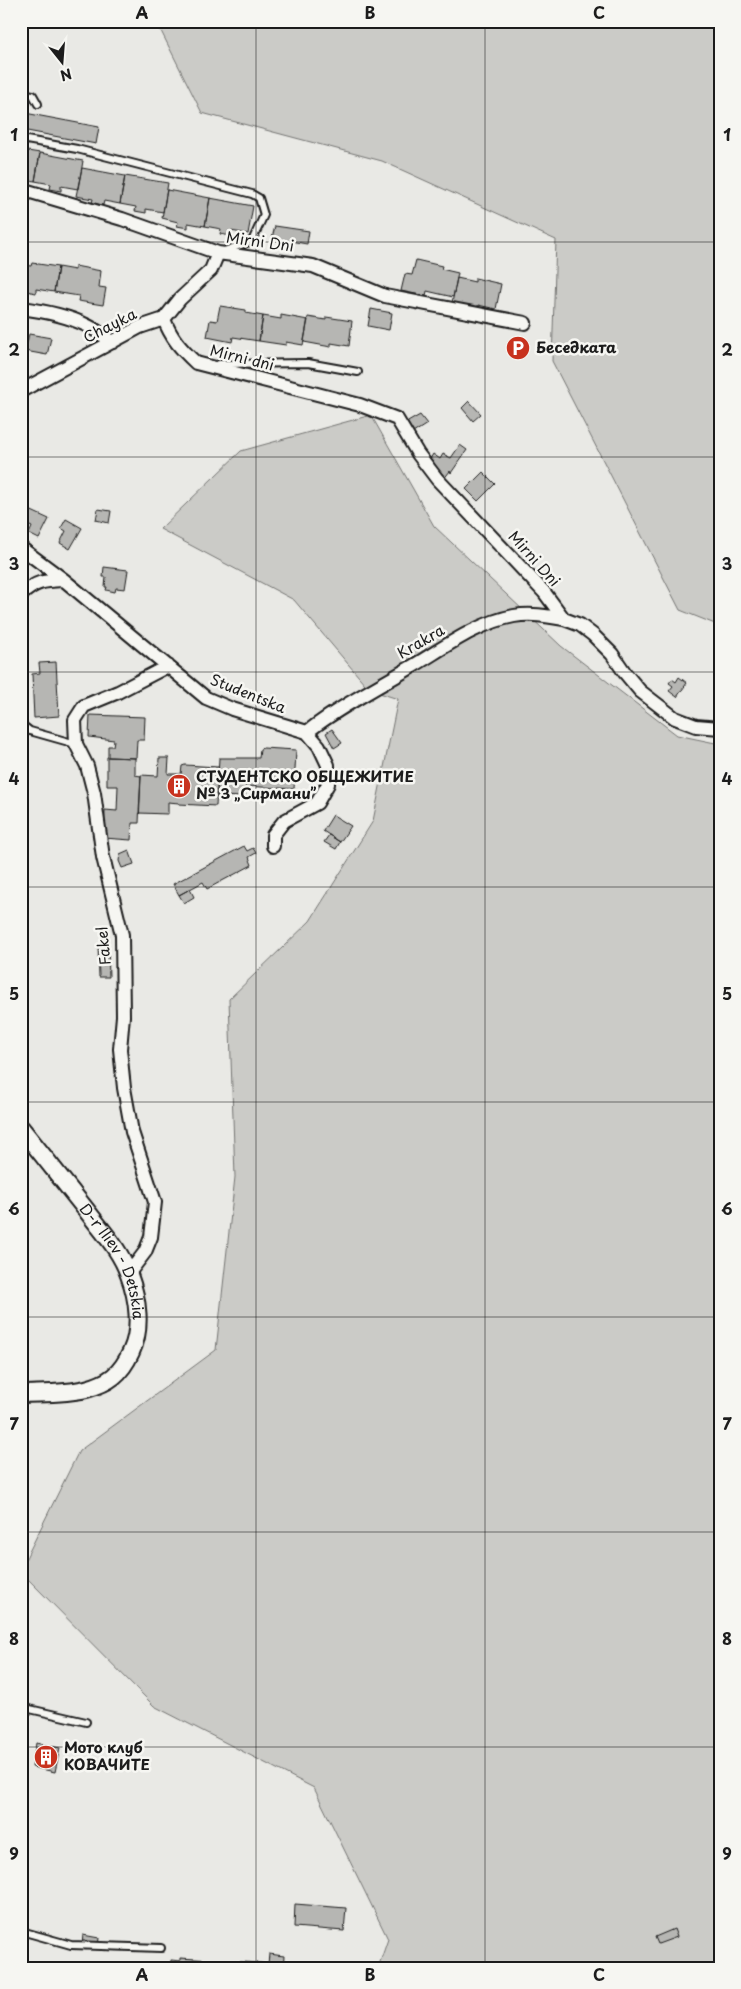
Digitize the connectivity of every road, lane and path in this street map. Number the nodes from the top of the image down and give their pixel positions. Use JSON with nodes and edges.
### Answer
{"nodes":[{"id":1,"x":21,"y":94,"type":"edge"},
{"id":2,"x":38,"y":104,"type":"dead end"},
{"id":3,"x":21,"y":140,"type":"edge"},
{"id":4,"x":21,"y":189,"type":"edge"},
{"id":5,"x":218,"y":253,"type":"junction"},
{"id":6,"x":21,"y":308,"type":"edge"},
{"id":7,"x":164,"y":319,"type":"junction"},
{"id":8,"x":525,"y":323,"type":"dead end"},
{"id":9,"x":113,"y":342,"type":"junction"},
{"id":10,"x":205,"y":365,"type":"junction"},
{"id":11,"x":358,"y":372,"type":"dead end"},
{"id":12,"x":21,"y":391,"type":"edge"},
{"id":13,"x":21,"y":548,"type":"edge"},
{"id":14,"x":64,"y":580,"type":"junction"},
{"id":15,"x":21,"y":595,"type":"edge"},
{"id":16,"x":564,"y":619,"type":"junction"},
{"id":17,"x":168,"y":666,"type":"junction"},
{"id":18,"x":21,"y":724,"type":"edge"},
{"id":19,"x":720,"y":728,"type":"edge"},
{"id":20,"x":307,"y":732,"type":"junction"},
{"id":21,"x":76,"y":744,"type":"junction"},
{"id":22,"x":273,"y":846,"type":"dead end"},
{"id":23,"x":21,"y":1128,"type":"edge"},
{"id":24,"x":129,"y":1273,"type":"junction"},
{"id":25,"x":21,"y":1394,"type":"edge"},
{"id":26,"x":21,"y":1706,"type":"edge"},
{"id":27,"x":86,"y":1722,"type":"dead end"},
{"id":28,"x":21,"y":1932,"type":"edge"},
{"id":29,"x":161,"y":1948,"type":"dead end"}],
"edges":[{"from":1,"to":2,"type":"lane"},
{"from":3,"to":5,"type":"lane"},
{"from":4,"to":5,"type":"street","name":"Mirni Dni"},
{"from":5,"to":7,"type":"street"},
{"from":5,"to":8,"type":"street","name":"Mirni Dni"},
{"from":6,"to":9,"type":"street"},
{"from":7,"to":9,"type":"street","name":"Chayka"},
{"from":7,"to":10,"type":"street","name":"Mirni dni"},
{"from":9,"to":12,"type":"street","name":"Chayka"},
{"from":10,"to":11,"type":"lane"},
{"from":10,"to":16,"type":"street","name":"Mirni Dni"},
{"from":13,"to":14,"type":"street","name":"Studentska"},
{"from":14,"to":15,"type":"street"},
{"from":14,"to":17,"type":"street","name":"Studentska"},
{"from":16,"to":19,"type":"street","name":"Mirni Dni"},
{"from":16,"to":20,"type":"street","name":"Krakra"},
{"from":17,"to":20,"type":"street","name":"Studentska"},
{"from":17,"to":21,"type":"street","name":"Fakel"},
{"from":18,"to":21,"type":"lane"},
{"from":20,"to":22,"type":"street"},
{"from":21,"to":24,"type":"street","name":"Fakel"},
{"from":23,"to":24,"type":"street","name":"D-r Iliev - Detskia"},
{"from":24,"to":25,"type":"street","name":"D-r Iliev - Detskia"},
{"from":26,"to":27,"type":"lane"},
{"from":28,"to":29,"type":"lane"}]}
